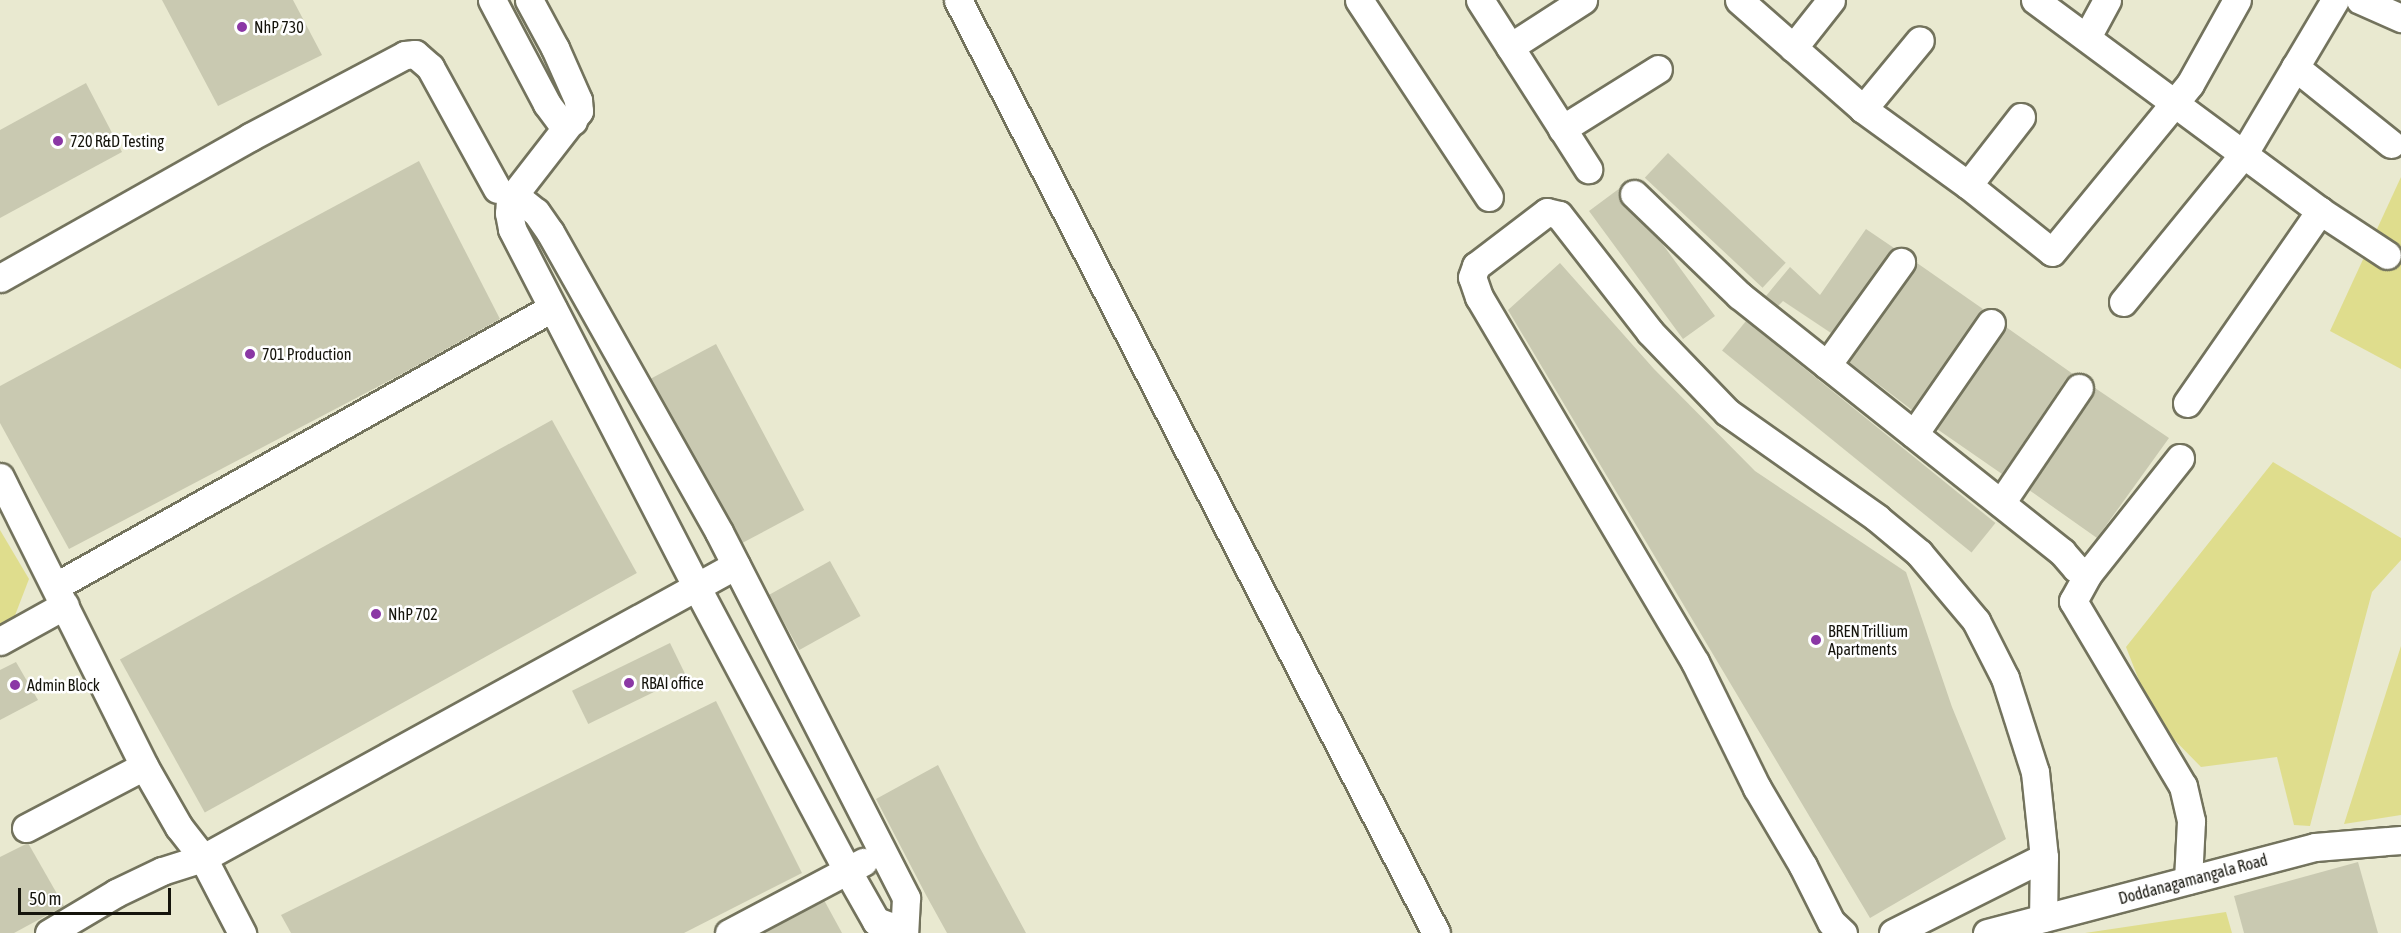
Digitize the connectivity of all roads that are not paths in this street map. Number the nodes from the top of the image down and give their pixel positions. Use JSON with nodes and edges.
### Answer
{"nodes":[{"id":1,"x":492,"y":0,"type":"edge"},
{"id":2,"x":529,"y":0,"type":"edge"},
{"id":3,"x":958,"y":0,"type":"edge"},
{"id":4,"x":1359,"y":0,"type":"edge"},
{"id":5,"x":1480,"y":0,"type":"edge"},
{"id":6,"x":1583,"y":0,"type":"edge"},
{"id":7,"x":1738,"y":0,"type":"edge"},
{"id":8,"x":1831,"y":0,"type":"edge"},
{"id":9,"x":2035,"y":0,"type":"edge"},
{"id":10,"x":2107,"y":0,"type":"edge"},
{"id":11,"x":2237,"y":0,"type":"edge"},
{"id":12,"x":2335,"y":0,"type":"edge"},
{"id":13,"x":2360,"y":0,"type":"edge"},
{"id":14,"x":2401,"y":18,"type":"edge"},
{"id":15,"x":2087,"y":37,"type":"junction"},
{"id":16,"x":1920,"y":39,"type":"dead end"},
{"id":17,"x":1510,"y":47,"type":"junction"},
{"id":18,"x":1793,"y":48,"type":"junction"},
{"id":19,"x":2295,"y":67,"type":"junction"},
{"id":20,"x":1658,"y":69,"type":"dead end"},
{"id":21,"x":2175,"y":103,"type":"junction"},
{"id":22,"x":1863,"y":109,"type":"junction"},
{"id":23,"x":2021,"y":117,"type":"dead end"},
{"id":24,"x":573,"y":121,"type":"junction"},
{"id":25,"x":1562,"y":129,"type":"junction"},
{"id":26,"x":2391,"y":144,"type":"dead end"},
{"id":27,"x":2244,"y":155,"type":"junction"},
{"id":28,"x":1588,"y":169,"type":"dead end"},
{"id":29,"x":1968,"y":184,"type":"junction"},
{"id":30,"x":504,"y":194,"type":"junction"},
{"id":31,"x":1634,"y":194,"type":"dead end"},
{"id":32,"x":1489,"y":197,"type":"dead end"},
{"id":33,"x":2320,"y":211,"type":"junction"},
{"id":34,"x":2387,"y":255,"type":"dead end"},
{"id":35,"x":1901,"y":262,"type":"dead end"},
{"id":36,"x":0,"y":278,"type":"edge"},
{"id":37,"x":2123,"y":302,"type":"dead end"},
{"id":38,"x":552,"y":308,"type":"junction"},
{"id":39,"x":1991,"y":323,"type":"dead end"},
{"id":40,"x":1827,"y":365,"type":"junction"},
{"id":41,"x":2079,"y":388,"type":"dead end"},
{"id":42,"x":2187,"y":403,"type":"dead end"},
{"id":43,"x":1914,"y":434,"type":"junction"},
{"id":44,"x":2180,"y":458,"type":"dead end"},
{"id":45,"x":0,"y":477,"type":"edge"},
{"id":46,"x":2001,"y":503,"type":"junction"},
{"id":47,"x":736,"y":565,"type":"junction"},
{"id":48,"x":2088,"y":574,"type":"junction"},
{"id":49,"x":696,"y":586,"type":"junction"},
{"id":50,"x":60,"y":595,"type":"junction"},
{"id":51,"x":0,"y":641,"type":"edge"},
{"id":52,"x":825,"y":744,"type":"junction"},
{"id":53,"x":789,"y":760,"type":"junction"},
{"id":54,"x":144,"y":766,"type":"junction"},
{"id":55,"x":26,"y":828,"type":"dead end"},
{"id":56,"x":2401,"y":840,"type":"edge"},
{"id":57,"x":882,"y":852,"type":"junction"},
{"id":58,"x":2044,"y":857,"type":"junction"},
{"id":59,"x":203,"y":858,"type":"junction"},
{"id":60,"x":847,"y":870,"type":"junction"},
{"id":61,"x":2188,"y":880,"type":"junction"},
{"id":62,"x":2030,"y":925,"type":"edge"},
{"id":63,"x":904,"y":932,"type":"edge"},
{"id":64,"x":49,"y":933,"type":"edge"},
{"id":65,"x":242,"y":933,"type":"edge"},
{"id":66,"x":729,"y":933,"type":"edge"},
{"id":67,"x":1436,"y":933,"type":"edge"},
{"id":68,"x":1843,"y":933,"type":"edge"},
{"id":69,"x":1893,"y":933,"type":"edge"},
{"id":70,"x":1987,"y":933,"type":"edge"}],
"edges":[{"from":1,"to":24,"type":"street"},
{"from":2,"to":24,"type":"street"},
{"from":3,"to":67,"type":"street"},
{"from":4,"to":32,"type":"street"},
{"from":5,"to":17,"type":"street"},
{"from":6,"to":17,"type":"street"},
{"from":7,"to":18,"type":"street"},
{"from":8,"to":18,"type":"street"},
{"from":9,"to":15,"type":"street"},
{"from":10,"to":15,"type":"street"},
{"from":11,"to":21,"type":"street"},
{"from":12,"to":19,"type":"street"},
{"from":13,"to":14,"type":"street"},
{"from":15,"to":21,"type":"street"},
{"from":16,"to":22,"type":"street"},
{"from":17,"to":25,"type":"street"},
{"from":18,"to":22,"type":"street"},
{"from":19,"to":26,"type":"street"},
{"from":19,"to":27,"type":"street"},
{"from":20,"to":25,"type":"street"},
{"from":21,"to":27,"type":"street"},
{"from":21,"to":29,"type":"street"},
{"from":22,"to":29,"type":"street"},
{"from":23,"to":29,"type":"street"},
{"from":24,"to":30,"type":"street"},
{"from":25,"to":28,"type":"street"},
{"from":27,"to":33,"type":"street"},
{"from":27,"to":37,"type":"street"},
{"from":30,"to":36,"type":"street"},
{"from":30,"to":38,"type":"street"},
{"from":30,"to":47,"type":"street"},
{"from":31,"to":40,"type":"street"},
{"from":33,"to":34,"type":"street"},
{"from":33,"to":42,"type":"street"},
{"from":35,"to":40,"type":"street"},
{"from":38,"to":49,"type":"street"},
{"from":38,"to":50,"type":"street"},
{"from":39,"to":43,"type":"street"},
{"from":40,"to":43,"type":"street"},
{"from":41,"to":46,"type":"street"},
{"from":43,"to":46,"type":"street"},
{"from":44,"to":48,"type":"street"},
{"from":45,"to":50,"type":"street"},
{"from":46,"to":48,"type":"street"},
{"from":47,"to":49,"type":"street"},
{"from":47,"to":52,"type":"street"},
{"from":48,"to":61,"type":"street"},
{"from":49,"to":53,"type":"street"},
{"from":49,"to":59,"type":"street"},
{"from":50,"to":51,"type":"street"},
{"from":50,"to":54,"type":"street"},
{"from":52,"to":53,"type":"street"},
{"from":52,"to":57,"type":"street"},
{"from":53,"to":60,"type":"street"},
{"from":54,"to":55,"type":"street"},
{"from":54,"to":59,"type":"street"},
{"from":56,"to":61,"type":"street","name":"Doddanagamangala Road"},
{"from":57,"to":60,"type":"street"},
{"from":57,"to":63,"type":"street"},
{"from":58,"to":62,"type":"street"},
{"from":58,"to":68,"type":"street"},
{"from":58,"to":69,"type":"street"},
{"from":59,"to":64,"type":"street"},
{"from":59,"to":65,"type":"street"},
{"from":60,"to":63,"type":"street"},
{"from":60,"to":66,"type":"street"},
{"from":61,"to":62,"type":"street","name":"Doddanagamangala Road"},
{"from":62,"to":70,"type":"street","name":"Doddanagamangala Road"}]}
